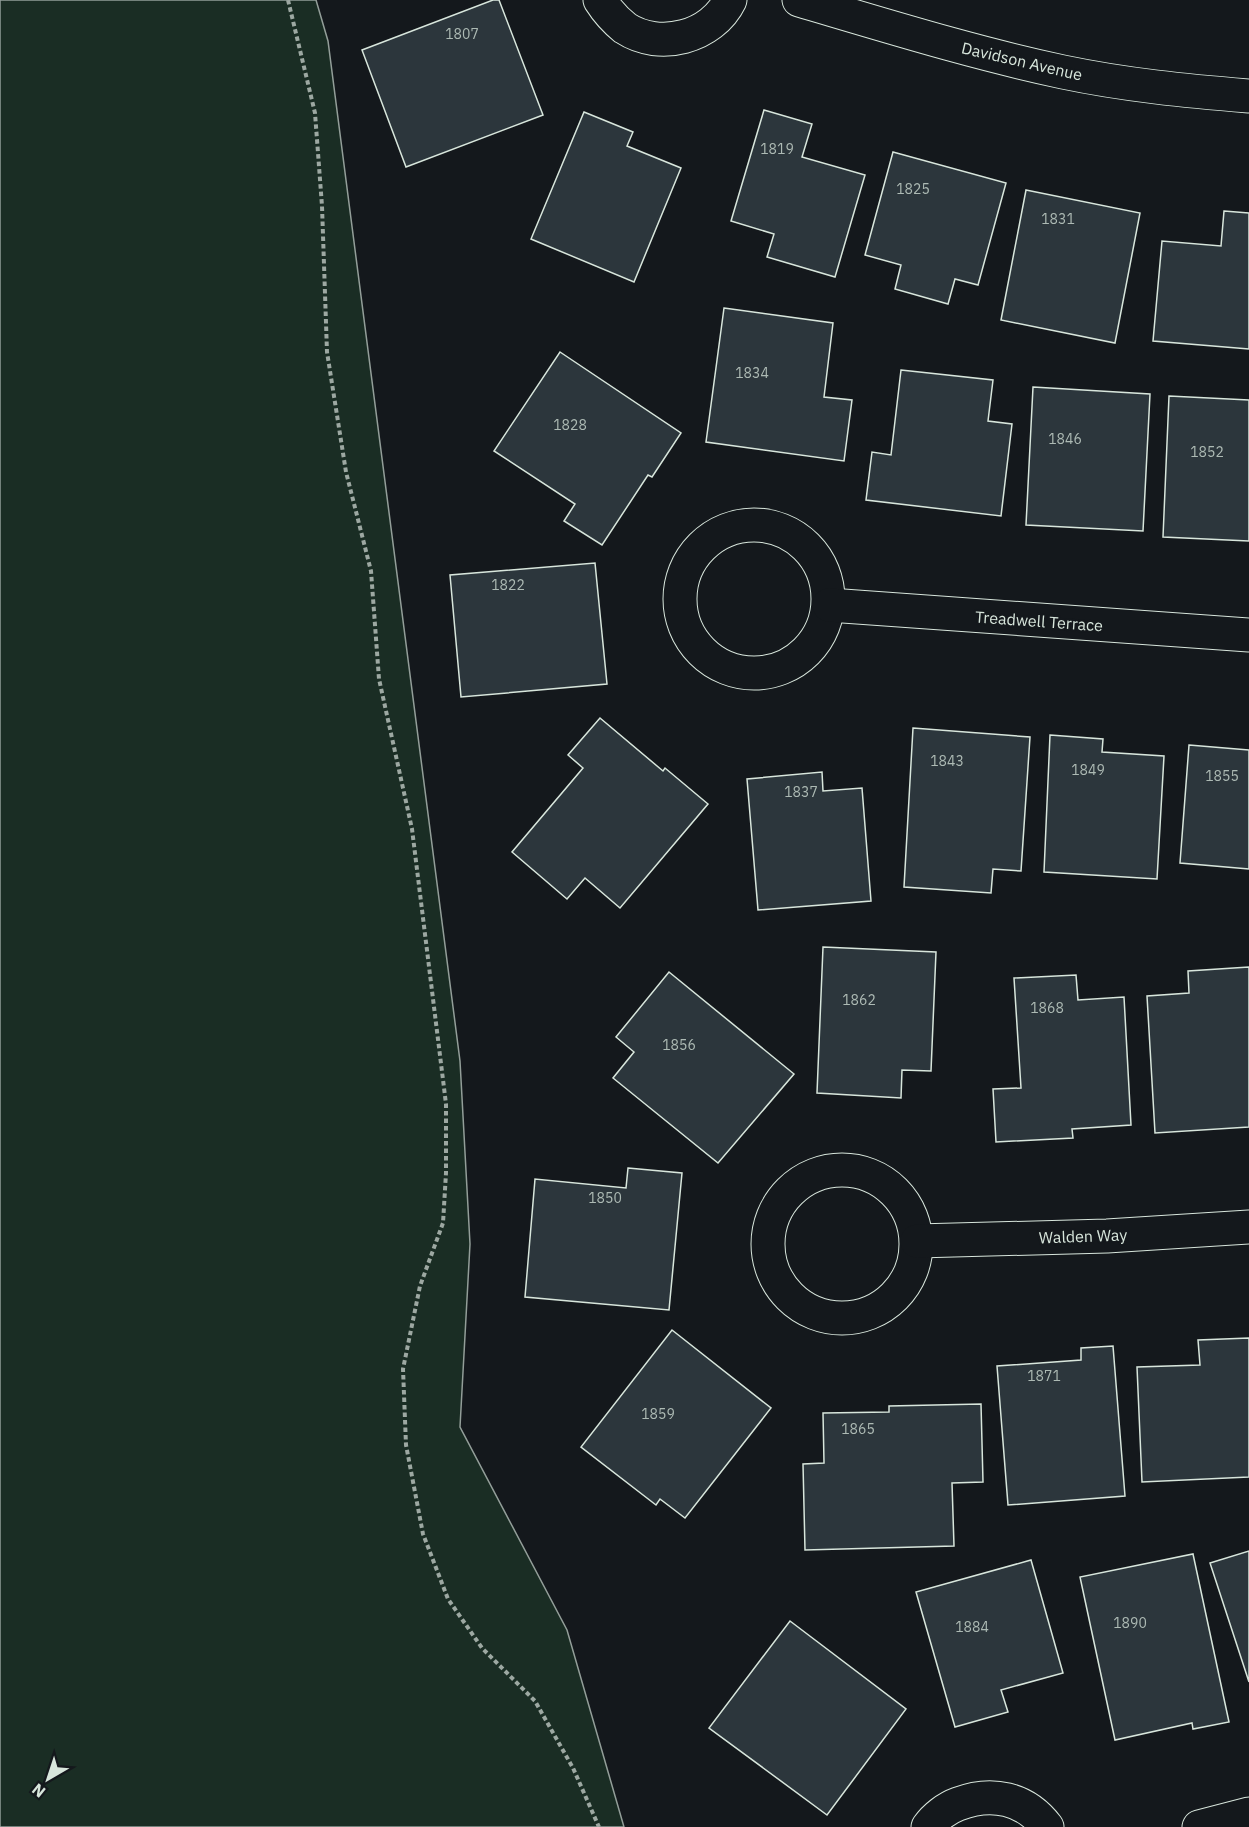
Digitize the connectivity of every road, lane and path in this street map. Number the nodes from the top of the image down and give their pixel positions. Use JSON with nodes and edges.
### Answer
{"nodes":[{"id":1,"x":288,"y":0,"type":"edge"},
{"id":2,"x":600,"y":0,"type":"edge"},
{"id":3,"x":730,"y":0,"type":"edge"},
{"id":4,"x":799,"y":0,"type":"edge"},
{"id":5,"x":1249,"y":96,"type":"edge"},
{"id":6,"x":829,"y":605,"type":"junction"},
{"id":7,"x":1249,"y":635,"type":"edge"},
{"id":8,"x":1249,"y":1227,"type":"edge"},
{"id":9,"x":917,"y":1241,"type":"junction"},
{"id":10,"x":1249,"y":1814,"type":"edge"},
{"id":11,"x":599,"y":1827,"type":"edge"},
{"id":12,"x":928,"y":1827,"type":"edge"},
{"id":13,"x":1047,"y":1827,"type":"edge"},
{"id":14,"x":1198,"y":1827,"type":"edge"}],
"edges":[{"from":1,"to":11,"type":"path"},
{"from":2,"to":3,"type":"street"},
{"from":4,"to":5,"type":"street","name":"Davidson Avenue"},
{"from":6,"to":6,"type":"street"},
{"from":6,"to":7,"type":"street","name":"Treadwell Terrace"},
{"from":8,"to":9,"type":"street","name":"Walden Way"},
{"from":9,"to":9,"type":"street"},
{"from":10,"to":14,"type":"street"},
{"from":12,"to":13,"type":"street"}]}
